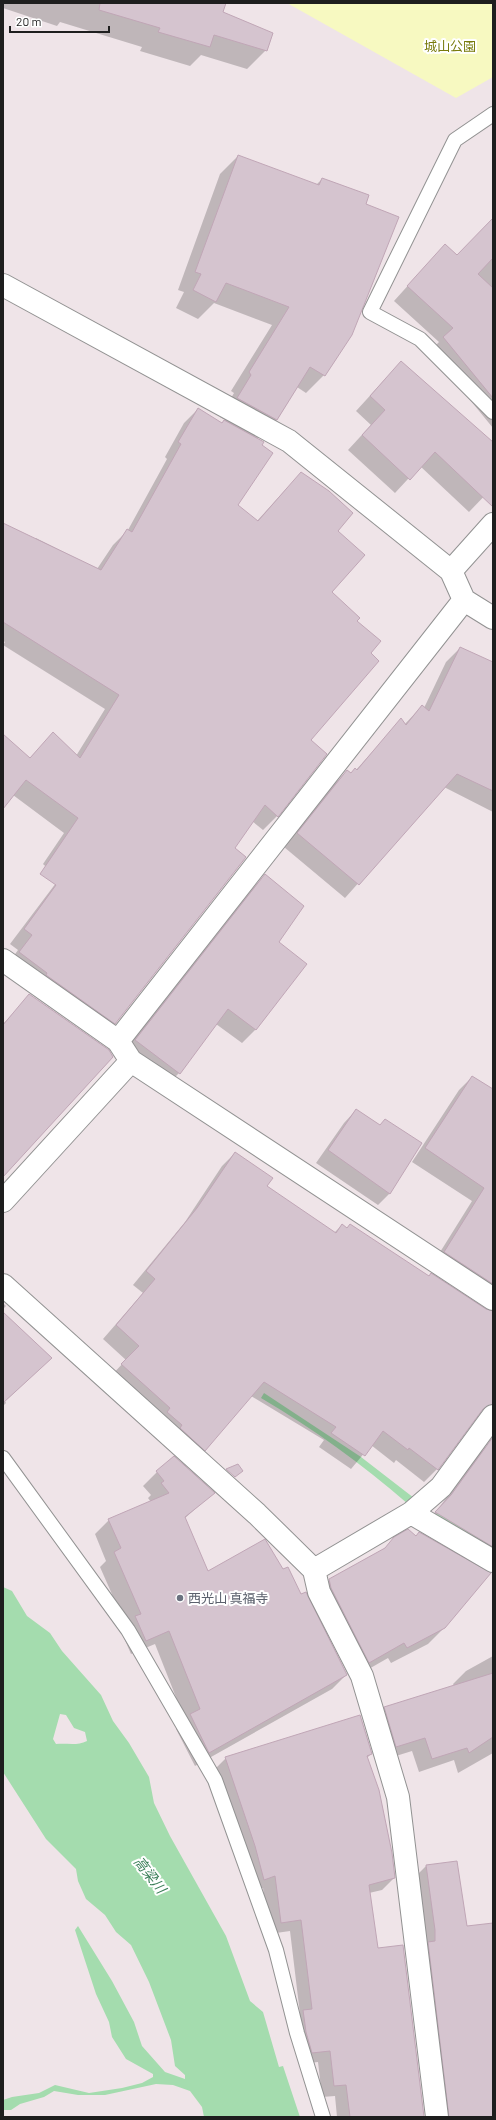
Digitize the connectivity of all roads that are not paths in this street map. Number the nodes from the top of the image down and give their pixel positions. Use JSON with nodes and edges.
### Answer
{"nodes":[{"id":1,"x":493,"y":114,"type":"edge"},
{"id":2,"x":3,"y":285,"type":"edge"},
{"id":3,"x":493,"y":412,"type":"edge"},
{"id":4,"x":493,"y":524,"type":"edge"},
{"id":5,"x":451,"y":571,"type":"junction"},
{"id":6,"x":464,"y":600,"type":"junction"},
{"id":7,"x":493,"y":618,"type":"edge"},
{"id":8,"x":3,"y":960,"type":"edge"},
{"id":9,"x":118,"y":1041,"type":"junction"},
{"id":10,"x":131,"y":1061,"type":"junction"},
{"id":11,"x":3,"y":1201,"type":"edge"},
{"id":12,"x":3,"y":1285,"type":"edge"},
{"id":13,"x":493,"y":1299,"type":"edge"},
{"id":14,"x":493,"y":1416,"type":"edge"},
{"id":15,"x":3,"y":1458,"type":"edge"},
{"id":16,"x":411,"y":1513,"type":"junction"},
{"id":17,"x":493,"y":1561,"type":"edge"},
{"id":18,"x":314,"y":1570,"type":"junction"},
{"id":19,"x":323,"y":2117,"type":"edge"},
{"id":20,"x":437,"y":2117,"type":"edge"}],
"edges":[{"from":1,"to":3,"type":"lane"},
{"from":2,"to":5,"type":"street"},
{"from":4,"to":5,"type":"street"},
{"from":5,"to":6,"type":"street"},
{"from":6,"to":7,"type":"street"},
{"from":6,"to":9,"type":"street"},
{"from":8,"to":9,"type":"street"},
{"from":9,"to":10,"type":"street"},
{"from":10,"to":11,"type":"street"},
{"from":10,"to":13,"type":"street"},
{"from":12,"to":18,"type":"street"},
{"from":14,"to":16,"type":"street"},
{"from":15,"to":19,"type":"lane"},
{"from":16,"to":17,"type":"street"},
{"from":16,"to":18,"type":"street"},
{"from":18,"to":20,"type":"street"}]}
